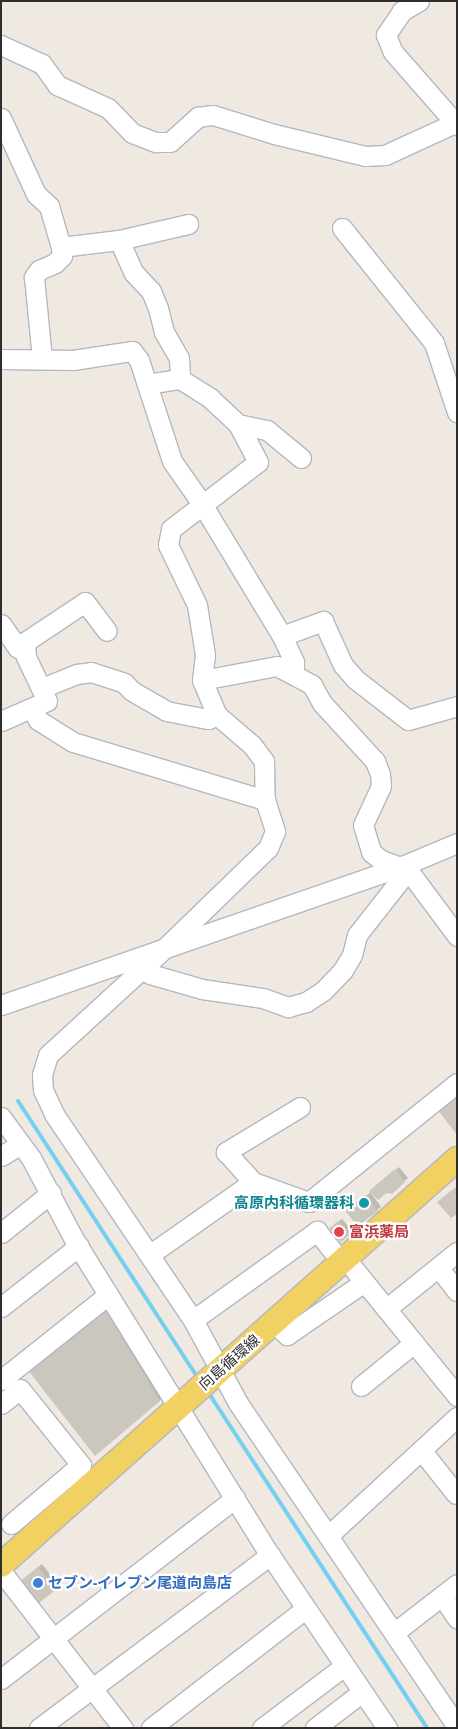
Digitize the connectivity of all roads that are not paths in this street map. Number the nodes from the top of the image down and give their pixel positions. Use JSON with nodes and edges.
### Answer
{"nodes":[{"id":1,"x":419,"y":1,"type":"edge"},
{"id":2,"x":1,"y":45,"type":"edge"},
{"id":3,"x":1,"y":118,"type":"edge"},
{"id":4,"x":456,"y":124,"type":"edge"},
{"id":5,"x":188,"y":224,"type":"dead end"},
{"id":6,"x":342,"y":228,"type":"dead end"},
{"id":7,"x":119,"y":240,"type":"junction"},
{"id":8,"x":62,"y":247,"type":"junction"},
{"id":9,"x":1,"y":359,"type":"edge"},
{"id":10,"x":42,"y":359,"type":"junction"},
{"id":11,"x":180,"y":378,"type":"junction"},
{"id":12,"x":147,"y":384,"type":"junction"},
{"id":13,"x":457,"y":412,"type":"edge"},
{"id":14,"x":238,"y":424,"type":"junction"},
{"id":15,"x":301,"y":458,"type":"dead end"},
{"id":16,"x":202,"y":504,"type":"junction"},
{"id":17,"x":1,"y":624,"type":"edge"},
{"id":18,"x":108,"y":631,"type":"dead end"},
{"id":19,"x":282,"y":636,"type":"junction"},
{"id":20,"x":24,"y":650,"type":"junction"},
{"id":21,"x":294,"y":673,"type":"junction"},
{"id":22,"x":202,"y":680,"type":"junction"},
{"id":23,"x":42,"y":688,"type":"junction"},
{"id":24,"x":457,"y":706,"type":"edge"},
{"id":25,"x":32,"y":709,"type":"junction"},
{"id":26,"x":217,"y":714,"type":"junction"},
{"id":27,"x":1,"y":721,"type":"edge"},
{"id":28,"x":265,"y":800,"type":"junction"},
{"id":29,"x":457,"y":843,"type":"edge"},
{"id":30,"x":405,"y":868,"type":"junction"},
{"id":31,"x":457,"y":936,"type":"edge"},
{"id":32,"x":166,"y":947,"type":"junction"},
{"id":33,"x":143,"y":968,"type":"junction"},
{"id":34,"x":1,"y":1005,"type":"edge"},
{"id":35,"x":457,"y":1083,"type":"edge"},
{"id":36,"x":300,"y":1107,"type":"dead end"},
{"id":37,"x":1,"y":1117,"type":"edge"},
{"id":38,"x":22,"y":1144,"type":"junction"},
{"id":39,"x":1,"y":1156,"type":"edge"},
{"id":40,"x":457,"y":1159,"type":"edge"},
{"id":41,"x":254,"y":1182,"type":"junction"},
{"id":42,"x":51,"y":1193,"type":"junction"},
{"id":43,"x":1,"y":1233,"type":"edge"},
{"id":44,"x":79,"y":1246,"type":"junction"},
{"id":45,"x":457,"y":1252,"type":"edge"},
{"id":46,"x":149,"y":1255,"type":"junction"},
{"id":47,"x":343,"y":1260,"type":"junction"},
{"id":48,"x":438,"y":1267,"type":"junction"},
{"id":49,"x":364,"y":1282,"type":"junction"},
{"id":50,"x":457,"y":1290,"type":"edge"},
{"id":51,"x":108,"y":1295,"type":"junction"},
{"id":52,"x":1,"y":1307,"type":"edge"},
{"id":53,"x":386,"y":1309,"type":"junction"},
{"id":54,"x":193,"y":1320,"type":"junction"},
{"id":55,"x":274,"y":1323,"type":"junction"},
{"id":56,"x":414,"y":1343,"type":"junction"},
{"id":57,"x":4,"y":1372,"type":"edge"},
{"id":58,"x":219,"y":1372,"type":"junction"},
{"id":59,"x":361,"y":1386,"type":"dead end"},
{"id":60,"x":457,"y":1396,"type":"edge"},
{"id":61,"x":1,"y":1404,"type":"edge"},
{"id":62,"x":181,"y":1404,"type":"junction"},
{"id":63,"x":457,"y":1418,"type":"edge"},
{"id":64,"x":421,"y":1450,"type":"junction"},
{"id":65,"x":77,"y":1482,"type":"junction"},
{"id":66,"x":456,"y":1494,"type":"edge"},
{"id":67,"x":235,"y":1498,"type":"junction"},
{"id":68,"x":4,"y":1516,"type":"edge"},
{"id":69,"x":330,"y":1534,"type":"junction"},
{"id":70,"x":26,"y":1543,"type":"junction"},
{"id":71,"x":270,"y":1555,"type":"junction"},
{"id":72,"x":1,"y":1565,"type":"edge"},
{"id":73,"x":1,"y":1571,"type":"edge"},
{"id":74,"x":457,"y":1584,"type":"edge"},
{"id":75,"x":442,"y":1596,"type":"junction"},
{"id":76,"x":305,"y":1609,"type":"junction"},
{"id":77,"x":457,"y":1618,"type":"edge"},
{"id":78,"x":395,"y":1632,"type":"junction"},
{"id":79,"x":54,"y":1639,"type":"junction"},
{"id":80,"x":343,"y":1667,"type":"junction"},
{"id":81,"x":1,"y":1678,"type":"edge"},
{"id":82,"x":93,"y":1689,"type":"junction"},
{"id":83,"x":361,"y":1693,"type":"junction"},
{"id":84,"x":451,"y":1724,"type":"edge"},
{"id":85,"x":39,"y":1728,"type":"edge"},
{"id":86,"x":123,"y":1728,"type":"edge"},
{"id":87,"x":151,"y":1728,"type":"edge"},
{"id":88,"x":262,"y":1728,"type":"edge"},
{"id":89,"x":315,"y":1728,"type":"edge"},
{"id":90,"x":387,"y":1728,"type":"edge"}],
"edges":[{"from":1,"to":4,"type":"street"},
{"from":2,"to":4,"type":"street"},
{"from":3,"to":8,"type":"street"},
{"from":5,"to":7,"type":"street"},
{"from":6,"to":13,"type":"street"},
{"from":7,"to":8,"type":"street"},
{"from":7,"to":11,"type":"street"},
{"from":8,"to":10,"type":"street"},
{"from":9,"to":10,"type":"street"},
{"from":10,"to":12,"type":"street"},
{"from":11,"to":12,"type":"street"},
{"from":11,"to":14,"type":"street"},
{"from":12,"to":16,"type":"street"},
{"from":14,"to":15,"type":"street"},
{"from":14,"to":16,"type":"street"},
{"from":16,"to":19,"type":"street"},
{"from":16,"to":22,"type":"street"},
{"from":17,"to":20,"type":"street"},
{"from":18,"to":20,"type":"street"},
{"from":19,"to":21,"type":"street"},
{"from":19,"to":24,"type":"street"},
{"from":20,"to":23,"type":"street"},
{"from":21,"to":22,"type":"street"},
{"from":21,"to":30,"type":"street"},
{"from":22,"to":26,"type":"street"},
{"from":23,"to":25,"type":"street"},
{"from":23,"to":26,"type":"street"},
{"from":25,"to":27,"type":"street"},
{"from":25,"to":28,"type":"street"},
{"from":26,"to":28,"type":"street"},
{"from":28,"to":32,"type":"street"},
{"from":29,"to":30,"type":"street"},
{"from":30,"to":31,"type":"street"},
{"from":30,"to":32,"type":"street"},
{"from":30,"to":33,"type":"street"},
{"from":32,"to":33,"type":"street"},
{"from":32,"to":34,"type":"street"},
{"from":33,"to":46,"type":"street"},
{"from":35,"to":41,"type":"street"},
{"from":36,"to":41,"type":"street"},
{"from":37,"to":38,"type":"street"},
{"from":38,"to":39,"type":"street"},
{"from":38,"to":42,"type":"street"},
{"from":40,"to":47,"type":"main road","name":"向島循環線"},
{"from":41,"to":46,"type":"street"},
{"from":42,"to":43,"type":"street"},
{"from":42,"to":44,"type":"street"},
{"from":44,"to":51,"type":"street"},
{"from":44,"to":52,"type":"street"},
{"from":45,"to":48,"type":"street"},
{"from":46,"to":54,"type":"street"},
{"from":47,"to":49,"type":"street"},
{"from":47,"to":54,"type":"street"},
{"from":47,"to":55,"type":"main road","name":"向島循環線"},
{"from":48,"to":50,"type":"street"},
{"from":48,"to":53,"type":"street"},
{"from":49,"to":53,"type":"street"},
{"from":49,"to":55,"type":"street"},
{"from":51,"to":57,"type":"street"},
{"from":51,"to":62,"type":"street"},
{"from":53,"to":56,"type":"street"},
{"from":54,"to":58,"type":"street"},
{"from":55,"to":58,"type":"main road","name":"向島循環線"},
{"from":56,"to":59,"type":"street"},
{"from":56,"to":60,"type":"street"},
{"from":58,"to":62,"type":"main road","name":"向島循環線"},
{"from":58,"to":69,"type":"street"},
{"from":61,"to":65,"type":"street"},
{"from":62,"to":65,"type":"main road","name":"向島循環線"},
{"from":62,"to":67,"type":"street"},
{"from":63,"to":64,"type":"street"},
{"from":64,"to":66,"type":"street"},
{"from":64,"to":69,"type":"street"},
{"from":65,"to":68,"type":"street"},
{"from":65,"to":70,"type":"main road","name":"向島循環線"},
{"from":67,"to":71,"type":"street"},
{"from":67,"to":79,"type":"street"},
{"from":68,"to":70,"type":"street"},
{"from":69,"to":78,"type":"street"},
{"from":70,"to":72,"type":"main road","name":"向島循環線"},
{"from":71,"to":76,"type":"street"},
{"from":71,"to":82,"type":"street"},
{"from":73,"to":79,"type":"street"},
{"from":74,"to":75,"type":"street"},
{"from":75,"to":77,"type":"street"},
{"from":75,"to":78,"type":"street"},
{"from":76,"to":80,"type":"street"},
{"from":76,"to":87,"type":"street"},
{"from":78,"to":84,"type":"street"},
{"from":79,"to":81,"type":"street"},
{"from":79,"to":82,"type":"street"},
{"from":80,"to":83,"type":"street"},
{"from":80,"to":88,"type":"street"},
{"from":82,"to":85,"type":"street"},
{"from":82,"to":86,"type":"street"},
{"from":83,"to":89,"type":"street"},
{"from":83,"to":90,"type":"street"}]}
